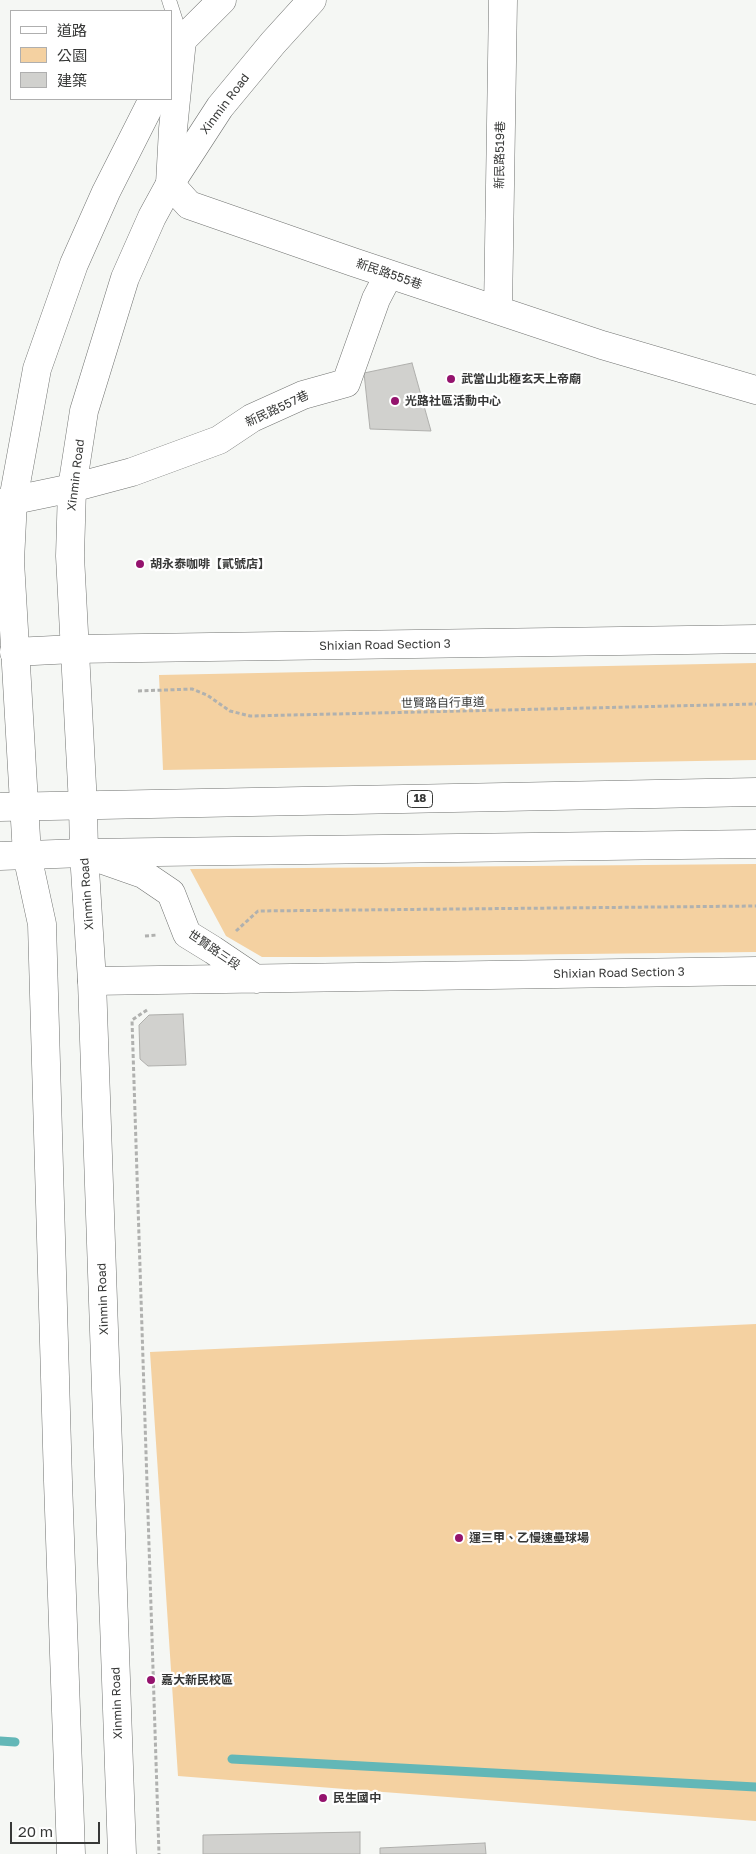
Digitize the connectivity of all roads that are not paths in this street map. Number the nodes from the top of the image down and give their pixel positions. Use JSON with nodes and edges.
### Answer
{"nodes":[{"id":1,"x":222,"y":0,"type":"edge"},
{"id":2,"x":312,"y":0,"type":"edge"},
{"id":3,"x":503,"y":0,"type":"edge"},
{"id":4,"x":172,"y":19,"type":"edge"},
{"id":5,"x":177,"y":51,"type":"edge"},
{"id":6,"x":152,"y":100,"type":"edge"},
{"id":7,"x":170,"y":184,"type":"junction"},
{"id":8,"x":389,"y":274,"type":"junction"},
{"id":9,"x":498,"y":310,"type":"junction"},
{"id":10,"x":756,"y":390,"type":"edge"},
{"id":11,"x":72,"y":488,"type":"junction"},
{"id":12,"x":7,"y":502,"type":"edge"},
{"id":13,"x":756,"y":639,"type":"edge"},
{"id":14,"x":74,"y":649,"type":"junction"},
{"id":15,"x":14,"y":652,"type":"junction"},
{"id":16,"x":756,"y":792,"type":"edge"},
{"id":17,"x":84,"y":805,"type":"junction"},
{"id":18,"x":12,"y":806,"type":"edge"},
{"id":19,"x":756,"y":844,"type":"edge"},
{"id":20,"x":84,"y":853,"type":"junction"},
{"id":21,"x":27,"y":855,"type":"junction"},
{"id":22,"x":0,"y":856,"type":"edge"},
{"id":23,"x":756,"y":971,"type":"edge"},
{"id":24,"x":256,"y":979,"type":"junction"},
{"id":25,"x":92,"y":981,"type":"junction"},
{"id":26,"x":71,"y":1854,"type":"edge"},
{"id":27,"x":122,"y":1854,"type":"edge"}],
"edges":[{"from":1,"to":5,"type":"street"},
{"from":2,"to":7,"type":"street","name":"Xinmin Road"},
{"from":3,"to":9,"type":"street","name":"新民路519巷"},
{"from":4,"to":5,"type":"lane"},
{"from":5,"to":7,"type":"street"},
{"from":6,"to":12,"type":"street"},
{"from":7,"to":8,"type":"street","name":"新民路555巷"},
{"from":7,"to":11,"type":"street","name":"Xinmin Road"},
{"from":8,"to":9,"type":"street","name":"新民路555巷"},
{"from":8,"to":11,"type":"street","name":"新民路557巷"},
{"from":9,"to":10,"type":"street","name":"新民路555巷"},
{"from":11,"to":12,"type":"street"},
{"from":11,"to":14,"type":"street","name":"Xinmin Road"},
{"from":12,"to":15,"type":"street"},
{"from":13,"to":14,"type":"street","name":"Shixian Road Section 3"},
{"from":14,"to":15,"type":"street","name":"Shixian Road Section 3"},
{"from":14,"to":17,"type":"street","name":"Xinmin Road"},
{"from":15,"to":18,"type":"street"},
{"from":16,"to":17,"type":"street","number":"18"},
{"from":17,"to":18,"type":"street","number":"18"},
{"from":17,"to":20,"type":"street","name":"Xinmin Road"},
{"from":18,"to":21,"type":"street"},
{"from":19,"to":20,"type":"street"},
{"from":20,"to":21,"type":"street"},
{"from":20,"to":24,"type":"street","name":"世賢路三段"},
{"from":20,"to":25,"type":"street","name":"Xinmin Road"},
{"from":21,"to":22,"type":"street"},
{"from":21,"to":26,"type":"street"},
{"from":23,"to":24,"type":"street","name":"Shixian Road Section 3"},
{"from":24,"to":25,"type":"street","name":"Shixian Road Section 3"},
{"from":25,"to":27,"type":"street","name":"Xinmin Road"}]}
